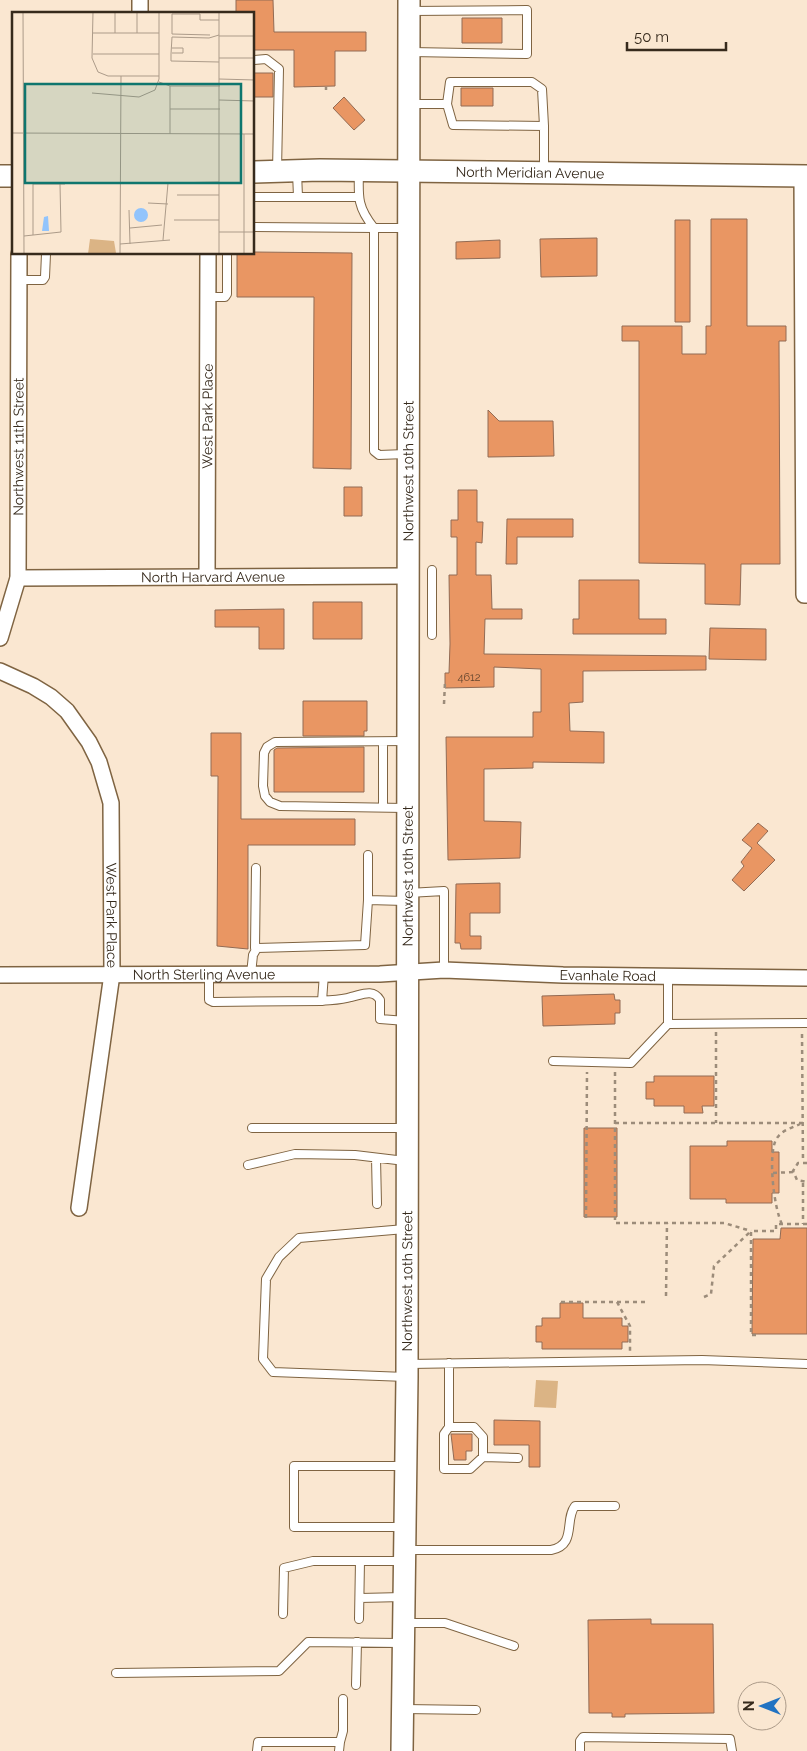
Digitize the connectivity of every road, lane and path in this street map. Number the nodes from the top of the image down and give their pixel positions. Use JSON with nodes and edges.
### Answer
{"nodes":[{"id":1,"x":409,"y":6,"type":"edge"},
{"id":2,"x":409,"y":52,"type":"junction"},
{"id":3,"x":255,"y":60,"type":"edge"},
{"id":4,"x":410,"y":104,"type":"junction"},
{"id":5,"x":447,"y":104,"type":"junction"},
{"id":6,"x":544,"y":126,"type":"junction"},
{"id":7,"x":287,"y":171,"type":"junction"},
{"id":8,"x":359,"y":171,"type":"junction"},
{"id":9,"x":255,"y":172,"type":"edge"},
{"id":10,"x":409,"y":172,"type":"junction"},
{"id":11,"x":544,"y":173,"type":"junction"},
{"id":12,"x":804,"y":176,"type":"edge"},
{"id":13,"x":255,"y":197,"type":"edge"},
{"id":14,"x":298,"y":197,"type":"junction"},
{"id":15,"x":358,"y":197,"type":"junction"},
{"id":16,"x":255,"y":227,"type":"edge"},
{"id":17,"x":374,"y":228,"type":"junction"},
{"id":18,"x":409,"y":228,"type":"junction"},
{"id":19,"x":19,"y":255,"type":"edge"},
{"id":20,"x":46,"y":255,"type":"edge"},
{"id":21,"x":208,"y":255,"type":"edge"},
{"id":22,"x":227,"y":255,"type":"edge"},
{"id":23,"x":19,"y":280,"type":"junction"},
{"id":24,"x":208,"y":297,"type":"junction"},
{"id":25,"x":408,"y":454,"type":"junction"},
{"id":26,"x":432,"y":570,"type":"dead end"},
{"id":27,"x":408,"y":576,"type":"junction"},
{"id":28,"x":208,"y":577,"type":"junction"},
{"id":29,"x":18,"y":578,"type":"junction"},
{"id":30,"x":805,"y":595,"type":"edge"},
{"id":31,"x":432,"y":635,"type":"dead end"},
{"id":32,"x":0,"y":638,"type":"edge"},
{"id":33,"x":0,"y":671,"type":"edge"},
{"id":34,"x":445,"y":682,"type":"dead end"},
{"id":35,"x":444,"y":704,"type":"dead end"},
{"id":36,"x":407,"y":741,"type":"junction"},
{"id":37,"x":383,"y":742,"type":"junction"},
{"id":38,"x":383,"y":807,"type":"junction"},
{"id":39,"x":407,"y":808,"type":"junction"},
{"id":40,"x":368,"y":855,"type":"dead end"},
{"id":41,"x":256,"y":868,"type":"dead end"},
{"id":42,"x":407,"y":897,"type":"junction"},
{"id":43,"x":368,"y":900,"type":"junction"},
{"id":44,"x":255,"y":948,"type":"junction"},
{"id":45,"x":444,"y":970,"type":"junction"},
{"id":46,"x":407,"y":972,"type":"junction"},
{"id":47,"x":112,"y":974,"type":"junction"},
{"id":48,"x":208,"y":974,"type":"junction"},
{"id":49,"x":251,"y":974,"type":"junction"},
{"id":50,"x":324,"y":974,"type":"junction"},
{"id":51,"x":0,"y":975,"type":"edge"},
{"id":52,"x":668,"y":977,"type":"junction"},
{"id":53,"x":807,"y":978,"type":"edge"},
{"id":54,"x":322,"y":1001,"type":"junction"},
{"id":55,"x":407,"y":1021,"type":"junction"},
{"id":56,"x":804,"y":1023,"type":"edge"},
{"id":57,"x":668,"y":1024,"type":"junction"},
{"id":58,"x":716,"y":1024,"type":"junction"},
{"id":59,"x":553,"y":1061,"type":"dead end"},
{"id":60,"x":587,"y":1062,"type":"junction"},
{"id":61,"x":615,"y":1063,"type":"junction"},
{"id":62,"x":615,"y":1122,"type":"junction"},
{"id":63,"x":716,"y":1123,"type":"junction"},
{"id":64,"x":803,"y":1123,"type":"junction"},
{"id":65,"x":807,"y":1124,"type":"edge"},
{"id":66,"x":252,"y":1128,"type":"dead end"},
{"id":67,"x":407,"y":1128,"type":"junction"},
{"id":68,"x":376,"y":1158,"type":"junction"},
{"id":69,"x":407,"y":1161,"type":"junction"},
{"id":70,"x":805,"y":1162,"type":"edge"},
{"id":71,"x":248,"y":1165,"type":"dead end"},
{"id":72,"x":793,"y":1172,"type":"junction"},
{"id":73,"x":774,"y":1173,"type":"junction"},
{"id":74,"x":805,"y":1182,"type":"edge"},
{"id":75,"x":377,"y":1204,"type":"dead end"},
{"id":76,"x":79,"y":1208,"type":"dead end"},
{"id":77,"x":586,"y":1218,"type":"dead end"},
{"id":78,"x":667,"y":1223,"type":"junction"},
{"id":79,"x":782,"y":1224,"type":"junction"},
{"id":80,"x":805,"y":1224,"type":"edge"},
{"id":81,"x":407,"y":1229,"type":"junction"},
{"id":82,"x":751,"y":1231,"type":"junction"},
{"id":83,"x":666,"y":1296,"type":"dead end"},
{"id":84,"x":704,"y":1297,"type":"dead end"},
{"id":85,"x":561,"y":1302,"type":"dead end"},
{"id":86,"x":617,"y":1302,"type":"junction"},
{"id":87,"x":645,"y":1302,"type":"dead end"},
{"id":88,"x":756,"y":1335,"type":"dead end"},
{"id":89,"x":630,"y":1347,"type":"dead end"},
{"id":90,"x":449,"y":1363,"type":"junction"},
{"id":91,"x":807,"y":1364,"type":"edge"},
{"id":92,"x":407,"y":1370,"type":"junction"},
{"id":93,"x":449,"y":1428,"type":"junction"},
{"id":94,"x":483,"y":1458,"type":"junction"},
{"id":95,"x":518,"y":1458,"type":"dead end"},
{"id":96,"x":406,"y":1466,"type":"junction"},
{"id":97,"x":615,"y":1506,"type":"dead end"},
{"id":98,"x":405,"y":1527,"type":"junction"},
{"id":99,"x":404,"y":1555,"type":"junction"},
{"id":100,"x":360,"y":1561,"type":"junction"},
{"id":101,"x":360,"y":1598,"type":"junction"},
{"id":102,"x":404,"y":1598,"type":"junction"},
{"id":103,"x":283,"y":1614,"type":"dead end"},
{"id":104,"x":359,"y":1619,"type":"dead end"},
{"id":105,"x":403,"y":1633,"type":"junction"},
{"id":106,"x":357,"y":1642,"type":"junction"},
{"id":107,"x":514,"y":1646,"type":"dead end"},
{"id":108,"x":116,"y":1673,"type":"dead end"},
{"id":109,"x":356,"y":1685,"type":"dead end"},
{"id":110,"x":343,"y":1699,"type":"dead end"},
{"id":111,"x":402,"y":1709,"type":"junction"},
{"id":112,"x":476,"y":1710,"type":"dead end"},
{"id":113,"x":339,"y":1747,"type":"edge"},
{"id":114,"x":258,"y":1751,"type":"edge"},
{"id":115,"x":402,"y":1751,"type":"edge"},
{"id":116,"x":580,"y":1751,"type":"edge"},
{"id":117,"x":732,"y":1751,"type":"edge"}],
"edges":[{"from":1,"to":2,"type":"main road","name":"Northwest 10th Street"},
{"from":1,"to":2,"type":"lane"},
{"from":2,"to":4,"type":"main road","name":"Northwest 10th Street"},
{"from":3,"to":7,"type":"lane"},
{"from":4,"to":5,"type":"lane"},
{"from":4,"to":10,"type":"main road","name":"Northwest 10th Street"},
{"from":5,"to":6,"type":"lane"},
{"from":5,"to":6,"type":"lane"},
{"from":6,"to":11,"type":"lane"},
{"from":7,"to":8,"type":"main road","name":"North Meridian Avenue"},
{"from":7,"to":9,"type":"main road","name":"North Meridian Avenue"},
{"from":7,"to":14,"type":"lane"},
{"from":8,"to":10,"type":"main road","name":"North Meridian Avenue"},
{"from":8,"to":15,"type":"lane"},
{"from":10,"to":11,"type":"main road","name":"North Meridian Avenue"},
{"from":10,"to":18,"type":"main road","name":"Northwest 10th Street"},
{"from":11,"to":12,"type":"main road","name":"North Meridian Avenue"},
{"from":12,"to":30,"type":"street"},
{"from":13,"to":14,"type":"lane"},
{"from":14,"to":15,"type":"lane"},
{"from":15,"to":17,"type":"lane"},
{"from":16,"to":17,"type":"lane"},
{"from":17,"to":18,"type":"lane"},
{"from":17,"to":25,"type":"lane"},
{"from":18,"to":25,"type":"main road","name":"Northwest 10th Street"},
{"from":19,"to":23,"type":"street","name":"Northwest 11th Street"},
{"from":20,"to":23,"type":"lane"},
{"from":21,"to":24,"type":"street","name":"West Park Place"},
{"from":22,"to":24,"type":"lane"},
{"from":23,"to":29,"type":"street","name":"Northwest 11th Street"},
{"from":24,"to":28,"type":"street","name":"West Park Place"},
{"from":25,"to":27,"type":"main road","name":"Northwest 10th Street"},
{"from":26,"to":31,"type":"lane"},
{"from":27,"to":28,"type":"street","name":"North Harvard Avenue"},
{"from":27,"to":36,"type":"main road","name":"Northwest 10th Street"},
{"from":28,"to":29,"type":"street","name":"North Harvard Avenue"},
{"from":29,"to":32,"type":"street","name":"Northwest 11th Street"},
{"from":33,"to":47,"type":"street","name":"West Park Place"},
{"from":34,"to":35,"type":"path"},
{"from":36,"to":37,"type":"lane"},
{"from":36,"to":39,"type":"main road","name":"Northwest 10th Street"},
{"from":37,"to":38,"type":"lane"},
{"from":37,"to":38,"type":"lane"},
{"from":38,"to":39,"type":"lane"},
{"from":39,"to":42,"type":"main road","name":"Northwest 10th Street"},
{"from":40,"to":43,"type":"lane"},
{"from":41,"to":44,"type":"lane"},
{"from":42,"to":43,"type":"lane"},
{"from":42,"to":45,"type":"lane"},
{"from":42,"to":46,"type":"main road","name":"Northwest 10th Street"},
{"from":43,"to":44,"type":"lane"},
{"from":44,"to":49,"type":"lane"},
{"from":45,"to":46,"type":"street","name":"Evanhale Road"},
{"from":45,"to":52,"type":"street","name":"Evanhale Road"},
{"from":46,"to":50,"type":"street","name":"North Sterling Avenue"},
{"from":46,"to":55,"type":"main road","name":"Northwest 10th Street"},
{"from":47,"to":48,"type":"street","name":"North Sterling Avenue"},
{"from":47,"to":51,"type":"street","name":"North Sterling Avenue"},
{"from":47,"to":76,"type":"street","name":"West Park Place"},
{"from":48,"to":49,"type":"street","name":"North Sterling Avenue"},
{"from":48,"to":54,"type":"lane"},
{"from":49,"to":50,"type":"street","name":"North Sterling Avenue"},
{"from":50,"to":54,"type":"lane"},
{"from":52,"to":53,"type":"street","name":"Evanhale Road"},
{"from":52,"to":57,"type":"lane"},
{"from":54,"to":55,"type":"lane"},
{"from":55,"to":67,"type":"main road","name":"Northwest 10th Street"},
{"from":56,"to":58,"type":"lane"},
{"from":56,"to":64,"type":"path"},
{"from":57,"to":58,"type":"lane"},
{"from":57,"to":61,"type":"lane"},
{"from":58,"to":63,"type":"path"},
{"from":59,"to":60,"type":"lane"},
{"from":60,"to":61,"type":"lane"},
{"from":60,"to":77,"type":"path"},
{"from":61,"to":62,"type":"path"},
{"from":62,"to":63,"type":"path"},
{"from":62,"to":78,"type":"path"},
{"from":63,"to":64,"type":"path"},
{"from":64,"to":65,"type":"path"},
{"from":64,"to":70,"type":"path"},
{"from":64,"to":73,"type":"path"},
{"from":66,"to":67,"type":"lane"},
{"from":67,"to":69,"type":"main road","name":"Northwest 10th Street"},
{"from":68,"to":69,"type":"lane"},
{"from":68,"to":71,"type":"lane"},
{"from":68,"to":75,"type":"lane"},
{"from":69,"to":81,"type":"main road","name":"Northwest 10th Street"},
{"from":70,"to":72,"type":"path"},
{"from":72,"to":73,"type":"path"},
{"from":72,"to":74,"type":"path"},
{"from":73,"to":79,"type":"path"},
{"from":74,"to":80,"type":"path"},
{"from":78,"to":82,"type":"path"},
{"from":78,"to":83,"type":"path"},
{"from":79,"to":80,"type":"path"},
{"from":79,"to":82,"type":"path"},
{"from":81,"to":92,"type":"main road","name":"Northwest 10th Street"},
{"from":81,"to":92,"type":"lane"},
{"from":82,"to":84,"type":"path"},
{"from":82,"to":88,"type":"path"},
{"from":85,"to":86,"type":"path"},
{"from":86,"to":87,"type":"path"},
{"from":86,"to":89,"type":"path"},
{"from":90,"to":91,"type":"lane"},
{"from":90,"to":92,"type":"lane"},
{"from":90,"to":93,"type":"lane"},
{"from":92,"to":96,"type":"main road","name":"Northwest 10th Street"},
{"from":93,"to":94,"type":"lane"},
{"from":93,"to":94,"type":"lane"},
{"from":94,"to":95,"type":"lane"},
{"from":96,"to":98,"type":"main road","name":"Northwest 10th Street"},
{"from":96,"to":98,"type":"lane"},
{"from":97,"to":99,"type":"lane"},
{"from":98,"to":99,"type":"main road","name":"Northwest 10th Street"},
{"from":99,"to":100,"type":"lane"},
{"from":99,"to":102,"type":"main road","name":"Northwest 10th Street"},
{"from":100,"to":101,"type":"lane"},
{"from":100,"to":103,"type":"lane"},
{"from":101,"to":102,"type":"lane"},
{"from":101,"to":104,"type":"lane"},
{"from":102,"to":105,"type":"main road","name":"Northwest 10th Street"},
{"from":105,"to":106,"type":"lane"},
{"from":105,"to":107,"type":"lane"},
{"from":105,"to":111,"type":"main road","name":"Northwest 10th Street"},
{"from":106,"to":108,"type":"lane"},
{"from":106,"to":109,"type":"lane"},
{"from":110,"to":113,"type":"lane"},
{"from":111,"to":112,"type":"lane"},
{"from":111,"to":115,"type":"main road","name":"Northwest 10th Street"},
{"from":113,"to":114,"type":"lane"},
{"from":116,"to":117,"type":"lane"}]}
